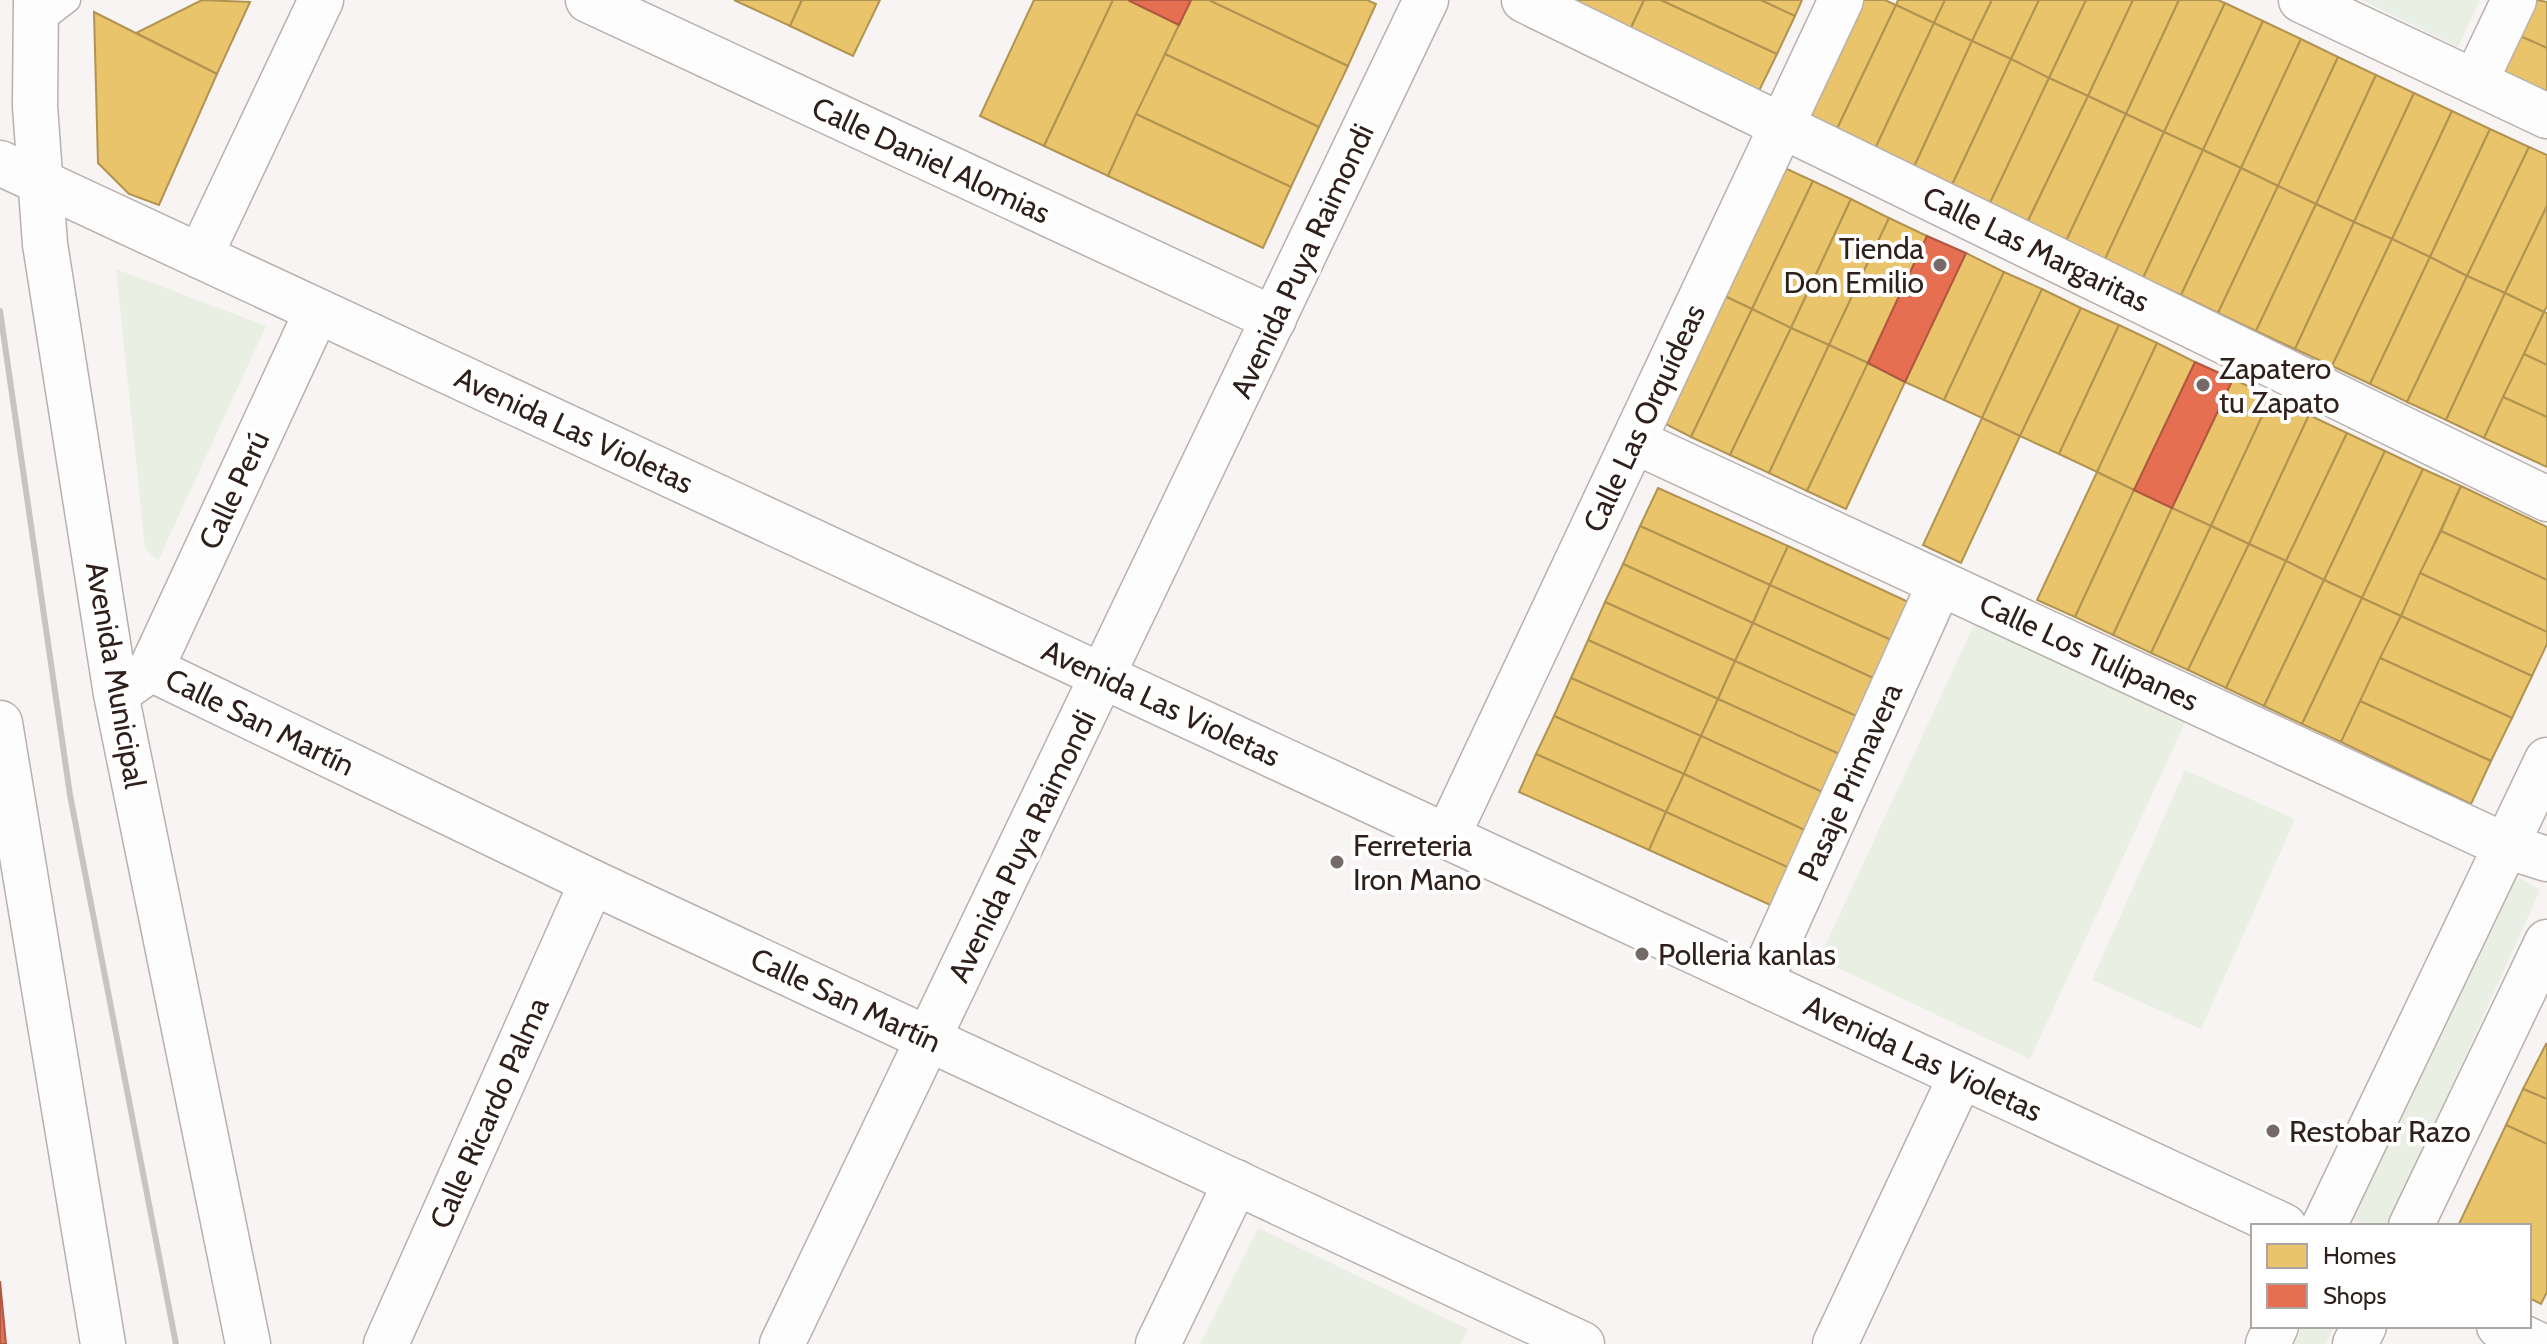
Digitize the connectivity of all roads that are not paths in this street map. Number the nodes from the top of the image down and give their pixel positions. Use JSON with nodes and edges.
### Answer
{"nodes":[{"id":1,"x":321,"y":0,"type":"edge"},
{"id":2,"x":588,"y":0,"type":"edge"},
{"id":3,"x":1426,"y":0,"type":"edge"},
{"id":4,"x":1524,"y":0,"type":"edge"},
{"id":5,"x":1841,"y":0,"type":"edge"},
{"id":6,"x":2301,"y":0,"type":"edge"},
{"id":7,"x":2514,"y":0,"type":"edge"},
{"id":8,"x":47,"y":8,"type":"edge"},
{"id":9,"x":2475,"y":82,"type":"junction"},
{"id":10,"x":2547,"y":116,"type":"edge"},
{"id":11,"x":1782,"y":125,"type":"junction"},
{"id":12,"x":19,"y":172,"type":"edge"},
{"id":13,"x":200,"y":256,"type":"junction"},
{"id":14,"x":317,"y":311,"type":"junction"},
{"id":15,"x":1274,"y":319,"type":"junction"},
{"id":16,"x":1634,"y":441,"type":"junction"},
{"id":17,"x":2547,"y":499,"type":"edge"},
{"id":18,"x":1940,"y":583,"type":"junction"},
{"id":19,"x":151,"y":669,"type":"junction"},
{"id":20,"x":1104,"y":677,"type":"junction"},
{"id":21,"x":116,"y":694,"type":"junction"},
{"id":22,"x":0,"y":723,"type":"edge"},
{"id":23,"x":2547,"y":760,"type":"edge"},
{"id":24,"x":4,"y":770,"type":"edge"},
{"id":25,"x":1447,"y":837,"type":"junction"},
{"id":26,"x":2506,"y":846,"type":"junction"},
{"id":27,"x":2547,"y":859,"type":"edge"},
{"id":28,"x":592,"y":882,"type":"junction"},
{"id":29,"x":2547,"y":942,"type":"edge"},
{"id":30,"x":1760,"y":982,"type":"junction"},
{"id":31,"x":928,"y":1038,"type":"junction"},
{"id":32,"x":1961,"y":1076,"type":"junction"},
{"id":33,"x":1236,"y":1182,"type":"junction"},
{"id":34,"x":2280,"y":1224,"type":"edge"},
{"id":35,"x":2325,"y":1224,"type":"edge"},
{"id":36,"x":2412,"y":1224,"type":"edge"},
{"id":37,"x":2503,"y":1328,"type":"edge"},
{"id":38,"x":103,"y":1344,"type":"edge"},
{"id":39,"x":248,"y":1344,"type":"edge"},
{"id":40,"x":386,"y":1344,"type":"edge"},
{"id":41,"x":782,"y":1344,"type":"edge"},
{"id":42,"x":1158,"y":1344,"type":"edge"},
{"id":43,"x":1582,"y":1344,"type":"edge"},
{"id":44,"x":1835,"y":1344,"type":"edge"},
{"id":45,"x":2537,"y":1344,"type":"edge"}],
"edges":[{"from":1,"to":13,"type":"street"},
{"from":2,"to":15,"type":"street","name":"Calle Daniel Alomias"},
{"from":3,"to":15,"type":"street","name":"Avenida Puya Raimondi"},
{"from":4,"to":11,"type":"street","name":"Calle Las Margaritas"},
{"from":5,"to":11,"type":"street","name":"Calle Las Orquídeas"},
{"from":6,"to":9,"type":"street"},
{"from":7,"to":9,"type":"street"},
{"from":8,"to":12,"type":"street","name":"Avenida Municipal"},
{"from":9,"to":10,"type":"street"},
{"from":11,"to":16,"type":"street","name":"Calle Las Orquídeas"},
{"from":11,"to":17,"type":"street","name":"Calle Las Margaritas"},
{"from":12,"to":13,"type":"street","name":"Avenida Las Violetas"},
{"from":12,"to":21,"type":"street","name":"Avenida Municipal"},
{"from":13,"to":14,"type":"street","name":"Avenida Las Violetas"},
{"from":14,"to":19,"type":"street","name":"Calle Perú"},
{"from":14,"to":20,"type":"street","name":"Avenida Las Violetas"},
{"from":15,"to":20,"type":"street","name":"Avenida Puya Raimondi"},
{"from":16,"to":18,"type":"street","name":"Calle Los Tulipanes"},
{"from":16,"to":25,"type":"street","name":"Calle Las Orquídeas"},
{"from":18,"to":26,"type":"street","name":"Calle Los Tulipanes"},
{"from":18,"to":30,"type":"street","name":"Pasaje Primavera"},
{"from":19,"to":21,"type":"street","name":"Calle San Martín"},
{"from":19,"to":28,"type":"street","name":"Calle San Martín"},
{"from":20,"to":25,"type":"street","name":"Avenida Las Violetas"},
{"from":20,"to":31,"type":"street","name":"Avenida Puya Raimondi"},
{"from":21,"to":39,"type":"street","name":"Avenida Municipal"},
{"from":22,"to":24,"type":"street"},
{"from":23,"to":26,"type":"street"},
{"from":24,"to":38,"type":"street"},
{"from":25,"to":30,"type":"street","name":"Avenida Las Violetas"},
{"from":26,"to":27,"type":"street","name":"Calle Los Tulipanes"},
{"from":26,"to":35,"type":"street"},
{"from":28,"to":31,"type":"street","name":"Calle San Martín"},
{"from":28,"to":40,"type":"street","name":"Calle Ricardo Palma"},
{"from":29,"to":36,"type":"street"},
{"from":30,"to":32,"type":"street","name":"Avenida Las Violetas"},
{"from":31,"to":33,"type":"street","name":"Calle San Martín"},
{"from":31,"to":41,"type":"street","name":"Avenida Puya Raimondi"},
{"from":32,"to":34,"type":"street","name":"Avenida Las Violetas"},
{"from":32,"to":44,"type":"street"},
{"from":33,"to":42,"type":"street"},
{"from":33,"to":43,"type":"street","name":"Calle San Martín"},
{"from":37,"to":45,"type":"street"}]}
